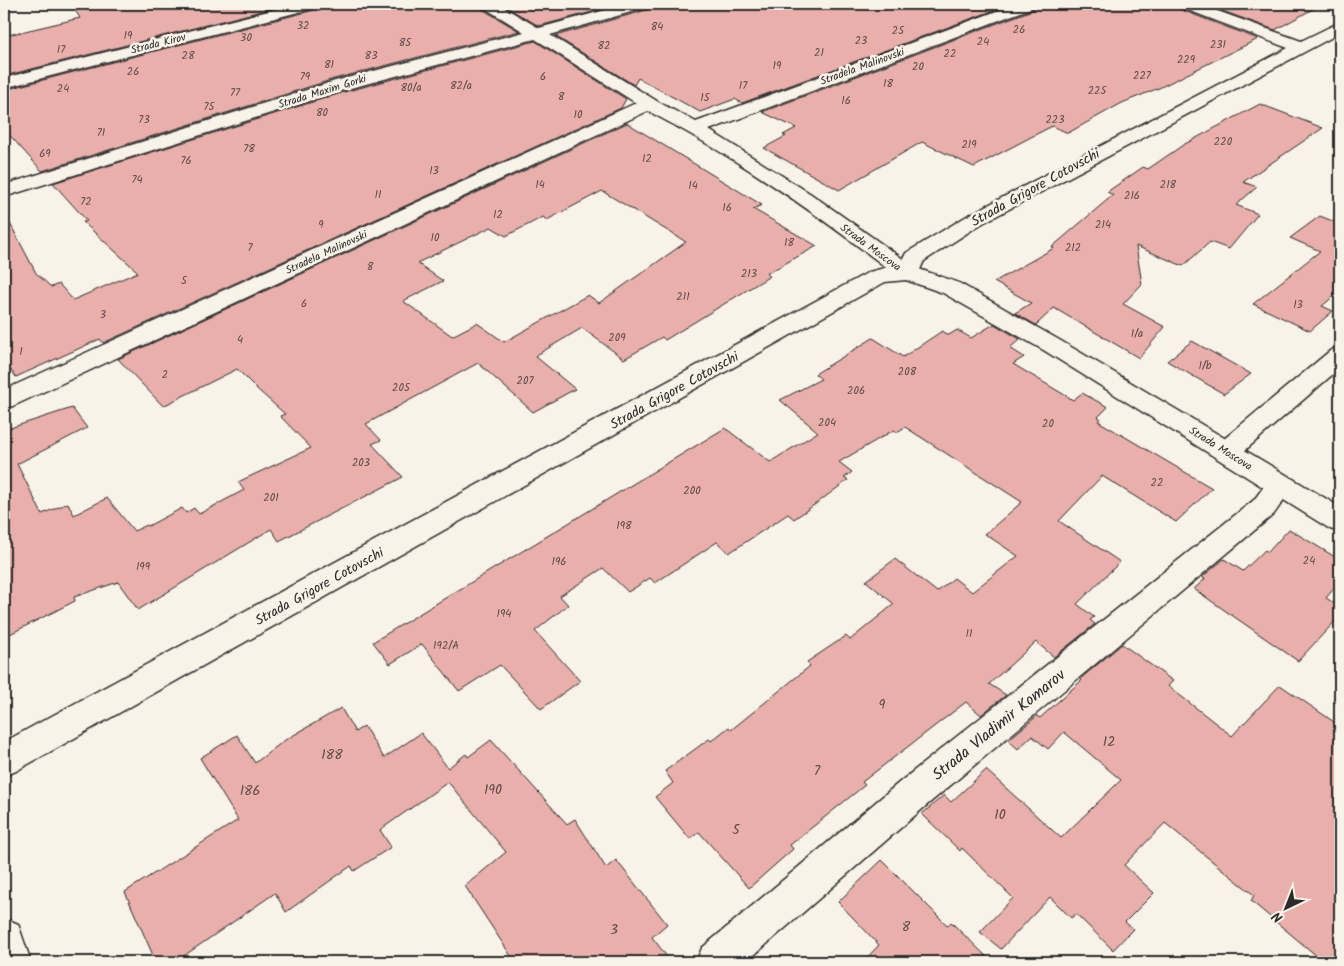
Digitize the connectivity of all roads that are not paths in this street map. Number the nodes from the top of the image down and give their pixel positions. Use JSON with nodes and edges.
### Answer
{"nodes":[{"id":1,"x":313,"y":4,"type":"edge"},
{"id":2,"x":488,"y":4,"type":"edge"},
{"id":3,"x":644,"y":4,"type":"edge"},
{"id":4,"x":1029,"y":4,"type":"edge"},
{"id":5,"x":1185,"y":4,"type":"edge"},
{"id":6,"x":1340,"y":26,"type":"edge"},
{"id":7,"x":539,"y":34,"type":"junction"},
{"id":8,"x":1307,"y":45,"type":"junction"},
{"id":9,"x":1331,"y":49,"type":"dead end"},
{"id":10,"x":4,"y":83,"type":"edge"},
{"id":11,"x":649,"y":104,"type":"junction"},
{"id":12,"x":694,"y":129,"type":"junction"},
{"id":13,"x":4,"y":191,"type":"edge"},
{"id":14,"x":908,"y":273,"type":"junction"},
{"id":15,"x":1340,"y":355,"type":"edge"},
{"id":16,"x":4,"y":400,"type":"edge"},
{"id":17,"x":1227,"y":451,"type":"junction"},
{"id":18,"x":1280,"y":486,"type":"junction"},
{"id":19,"x":1340,"y":521,"type":"edge"},
{"id":20,"x":4,"y":760,"type":"edge"},
{"id":21,"x":4,"y":938,"type":"edge"},
{"id":22,"x":11,"y":962,"type":"edge"},
{"id":23,"x":716,"y":962,"type":"edge"}],
"edges":[{"from":1,"to":10,"type":"street","name":"Strada Kirov"},
{"from":2,"to":7,"type":"street","name":"Strada Moscova"},
{"from":3,"to":7,"type":"street","name":"Strada Maxim Gorki"},
{"from":4,"to":12,"type":"street","name":"Stradela Malinovski"},
{"from":5,"to":8,"type":"street"},
{"from":6,"to":8,"type":"street","name":"Strada Grigore Cotovschi"},
{"from":7,"to":11,"type":"street","name":"Strada Moscova"},
{"from":7,"to":13,"type":"street","name":"Strada Maxim Gorki"},
{"from":8,"to":9,"type":"street"},
{"from":8,"to":14,"type":"street","name":"Strada Grigore Cotovschi"},
{"from":11,"to":12,"type":"street","name":"Strada Moscova"},
{"from":11,"to":16,"type":"street","name":"Stradela Malinovski"},
{"from":12,"to":14,"type":"street","name":"Strada Moscova"},
{"from":14,"to":17,"type":"street","name":"Strada Moscova"},
{"from":14,"to":20,"type":"street","name":"Strada Grigore Cotovschi"},
{"from":15,"to":17,"type":"street"},
{"from":17,"to":18,"type":"street","name":"Strada Moscova"},
{"from":18,"to":19,"type":"street","name":"Strada Moscova"},
{"from":18,"to":23,"type":"street","name":"Strada Vladimir Komarov"},
{"from":21,"to":22,"type":"street"}]}
